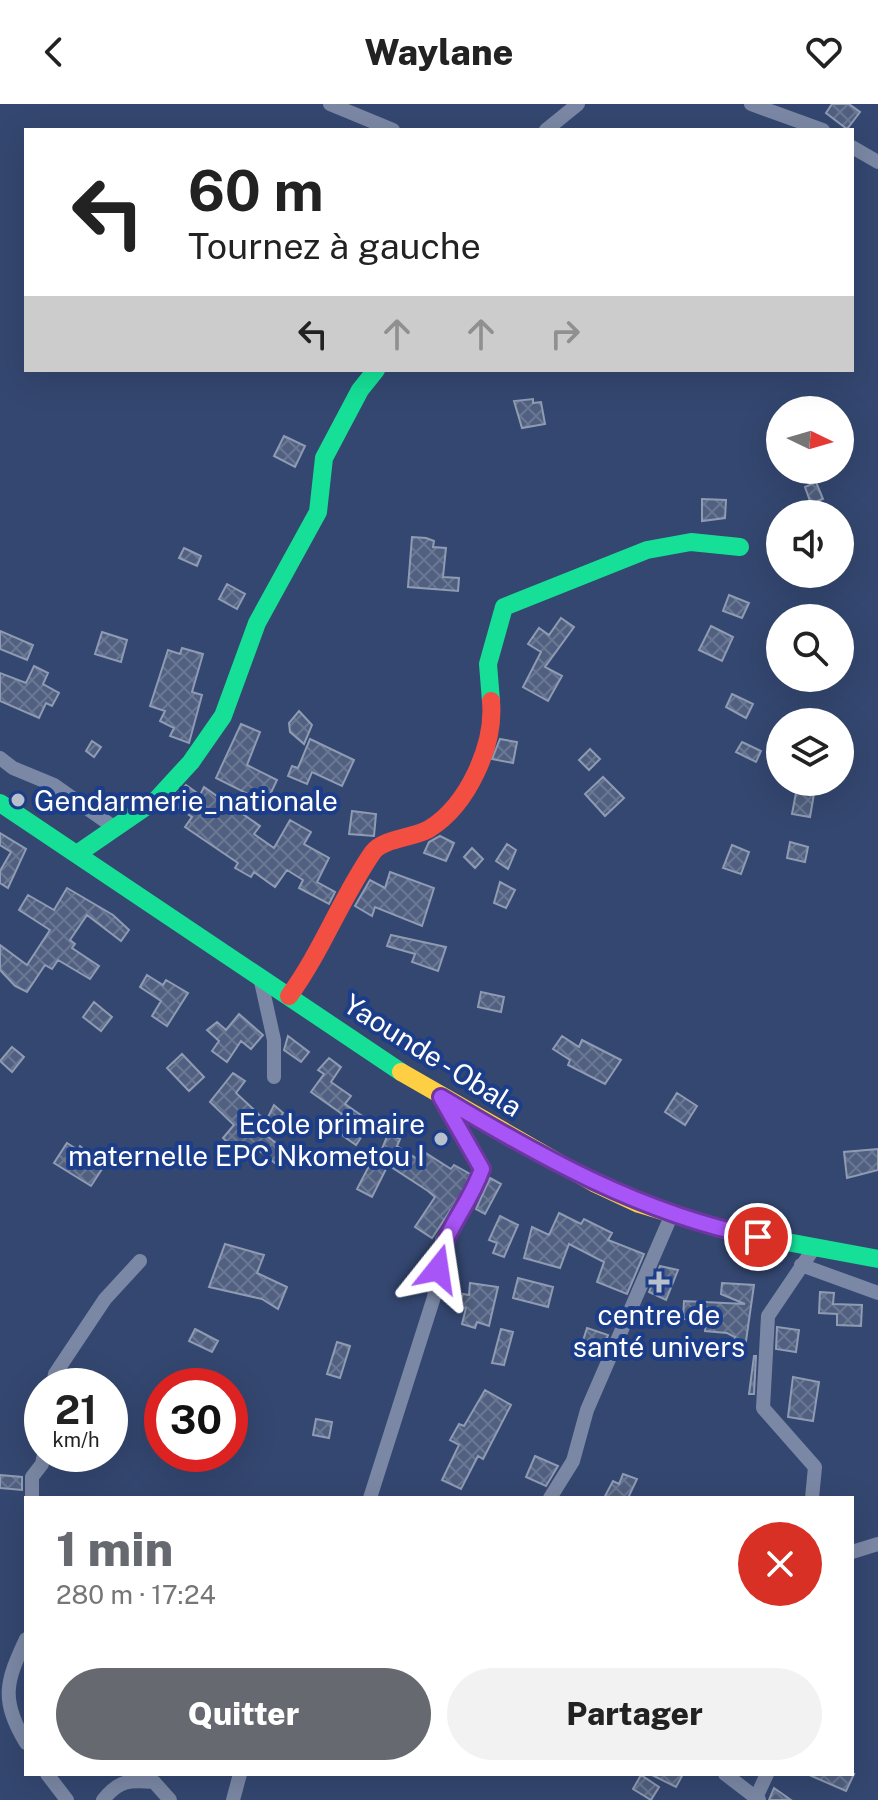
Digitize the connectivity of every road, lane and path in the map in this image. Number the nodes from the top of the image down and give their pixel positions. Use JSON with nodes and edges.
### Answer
{"nodes":[{"id":1,"x":330,"y":104,"type":"edge"},
{"id":2,"x":578,"y":104,"type":"edge"},
{"id":3,"x":751,"y":104,"type":"edge"},
{"id":4,"x":388,"y":128,"type":"edge"},
{"id":5,"x":548,"y":128,"type":"edge"},
{"id":6,"x":817,"y":128,"type":"edge"},
{"id":7,"x":854,"y":148,"type":"edge"},
{"id":8,"x":878,"y":162,"type":"edge"},
{"id":9,"x":374,"y":372,"type":"edge"},
{"id":10,"x":740,"y":547,"type":"dead end"},
{"id":11,"x":0,"y":758,"type":"edge"},
{"id":12,"x":0,"y":803,"type":"edge"},
{"id":13,"x":115,"y":828,"type":"junction"},
{"id":14,"x":77,"y":854,"type":"junction"},
{"id":15,"x":260,"y":977,"type":"junction"},
{"id":16,"x":289,"y":996,"type":"junction"},
{"id":17,"x":274,"y":1077,"type":"dead end"},
{"id":18,"x":441,"y":1097,"type":"junction"},
{"id":19,"x":672,"y":1214,"type":"junction"},
{"id":20,"x":814,"y":1248,"type":"junction"},
{"id":21,"x":878,"y":1259,"type":"edge"},
{"id":22,"x":140,"y":1261,"type":"dead end"},
{"id":23,"x":801,"y":1265,"type":"junction"},
{"id":24,"x":878,"y":1293,"type":"edge"},
{"id":25,"x":59,"y":1368,"type":"edge"},
{"id":26,"x":36,"y":1472,"type":"edge"},
{"id":27,"x":32,"y":1496,"type":"edge"},
{"id":28,"x":371,"y":1496,"type":"edge"},
{"id":29,"x":551,"y":1496,"type":"edge"},
{"id":30,"x":812,"y":1496,"type":"edge"},
{"id":31,"x":878,"y":1544,"type":"edge"},
{"id":32,"x":854,"y":1551,"type":"edge"},
{"id":33,"x":24,"y":1643,"type":"edge"},
{"id":34,"x":24,"y":1739,"type":"edge"},
{"id":35,"x":49,"y":1776,"type":"edge"},
{"id":36,"x":239,"y":1776,"type":"edge"},
{"id":37,"x":728,"y":1776,"type":"edge"},
{"id":38,"x":766,"y":1776,"type":"edge"},
{"id":39,"x":757,"y":1799,"type":"edge"},
{"id":40,"x":67,"y":1800,"type":"edge"},
{"id":41,"x":103,"y":1800,"type":"edge"},
{"id":42,"x":170,"y":1800,"type":"edge"},
{"id":43,"x":233,"y":1800,"type":"edge"}],
"edges":[{"from":1,"to":4,"type":"street"},
{"from":2,"to":5,"type":"street"},
{"from":3,"to":6,"type":"street"},
{"from":7,"to":8,"type":"street"},
{"from":9,"to":13,"type":"main road"},
{"from":10,"to":16,"type":"main road"},
{"from":11,"to":13,"type":"street"},
{"from":12,"to":14,"type":"main road","name":"Yaounde - Obala"},
{"from":13,"to":14,"type":"main road"},
{"from":14,"to":15,"type":"main road","name":"Yaounde - Obala"},
{"from":15,"to":16,"type":"main road","name":"Yaounde - Obala"},
{"from":15,"to":17,"type":"street"},
{"from":16,"to":18,"type":"main road","name":"Yaounde - Obala"},
{"from":18,"to":19,"type":"main road","name":"Yaounde - Obala"},
{"from":18,"to":28,"type":"street"},
{"from":19,"to":20,"type":"main road","name":"Yaounde - Obala"},
{"from":19,"to":29,"type":"street"},
{"from":20,"to":21,"type":"main road","name":"Yaounde - Obala"},
{"from":20,"to":23,"type":"street"},
{"from":22,"to":25,"type":"street"},
{"from":23,"to":24,"type":"street"},
{"from":23,"to":30,"type":"street"},
{"from":26,"to":27,"type":"street"},
{"from":31,"to":32,"type":"street"},
{"from":33,"to":34,"type":"street"},
{"from":35,"to":40,"type":"street"},
{"from":36,"to":43,"type":"street"},
{"from":37,"to":39,"type":"street"},
{"from":38,"to":39,"type":"street"},
{"from":41,"to":42,"type":"street"}]}
